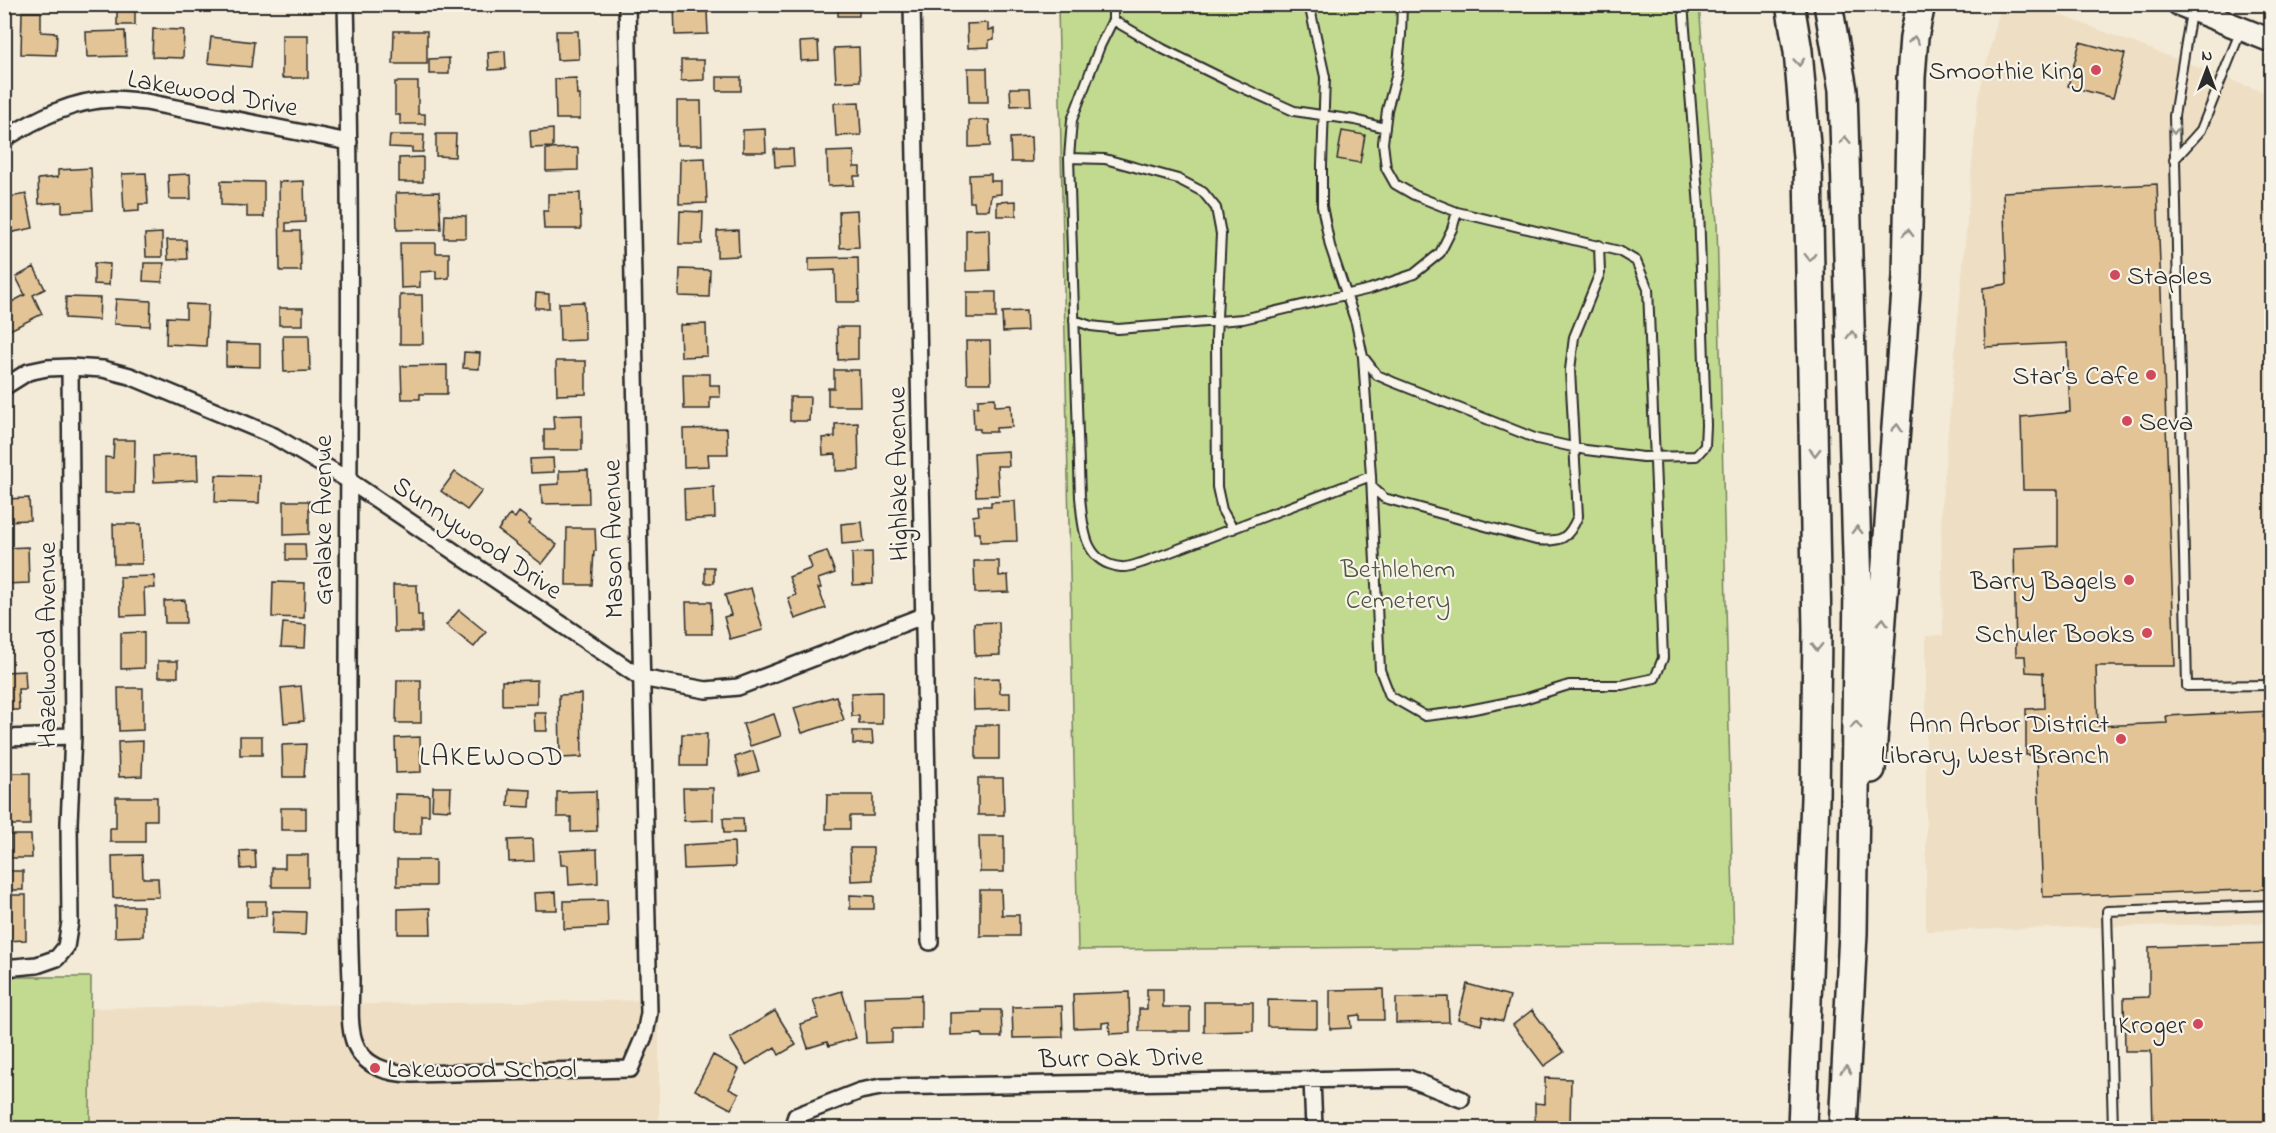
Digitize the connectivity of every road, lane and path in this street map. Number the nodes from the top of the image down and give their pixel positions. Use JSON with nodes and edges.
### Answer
{"nodes":[{"id":1,"x":346,"y":4,"type":"edge"},
{"id":2,"x":627,"y":4,"type":"edge"},
{"id":3,"x":912,"y":4,"type":"edge"},
{"id":4,"x":1113,"y":4,"type":"edge"},
{"id":5,"x":1309,"y":4,"type":"edge"},
{"id":6,"x":1401,"y":4,"type":"edge"},
{"id":7,"x":1683,"y":4,"type":"edge"},
{"id":8,"x":1790,"y":4,"type":"edge"},
{"id":9,"x":1828,"y":4,"type":"edge"},
{"id":10,"x":1921,"y":4,"type":"edge"},
{"id":11,"x":2185,"y":7,"type":"edge"},
{"id":12,"x":1113,"y":20,"type":"junction"},
{"id":13,"x":2241,"y":29,"type":"junction"},
{"id":14,"x":2271,"y":41,"type":"edge"},
{"id":15,"x":1325,"y":115,"type":"junction"},
{"id":16,"x":1385,"y":128,"type":"junction"},
{"id":17,"x":4,"y":139,"type":"edge"},
{"id":18,"x":349,"y":142,"type":"junction"},
{"id":19,"x":1070,"y":158,"type":"junction"},
{"id":20,"x":2174,"y":160,"type":"junction"},
{"id":21,"x":1457,"y":212,"type":"junction"},
{"id":22,"x":1599,"y":245,"type":"junction"},
{"id":23,"x":1347,"y":295,"type":"junction"},
{"id":24,"x":1074,"y":320,"type":"junction"},
{"id":25,"x":1217,"y":321,"type":"junction"},
{"id":26,"x":1363,"y":357,"type":"junction"},
{"id":27,"x":70,"y":367,"type":"junction"},
{"id":28,"x":4,"y":387,"type":"edge"},
{"id":29,"x":1575,"y":447,"type":"junction"},
{"id":30,"x":1655,"y":458,"type":"junction"},
{"id":31,"x":1371,"y":476,"type":"junction"},
{"id":32,"x":348,"y":480,"type":"junction"},
{"id":33,"x":1372,"y":487,"type":"junction"},
{"id":34,"x":1233,"y":529,"type":"junction"},
{"id":35,"x":925,"y":615,"type":"junction"},
{"id":36,"x":641,"y":678,"type":"junction"},
{"id":37,"x":2271,"y":685,"type":"edge"},
{"id":38,"x":73,"y":736,"type":"junction"},
{"id":39,"x":4,"y":738,"type":"edge"},
{"id":40,"x":1854,"y":868,"type":"junction"},
{"id":41,"x":2271,"y":905,"type":"edge"},
{"id":42,"x":930,"y":942,"type":"dead end"},
{"id":43,"x":5,"y":968,"type":"edge"},
{"id":44,"x":630,"y":1069,"type":"joint"},
{"id":45,"x":1312,"y":1079,"type":"junction"},
{"id":46,"x":1461,"y":1098,"type":"dead end"},
{"id":47,"x":792,"y":1128,"type":"edge"},
{"id":48,"x":1314,"y":1128,"type":"edge"},
{"id":49,"x":1802,"y":1128,"type":"edge"},
{"id":50,"x":1843,"y":1128,"type":"edge"},
{"id":51,"x":2113,"y":1128,"type":"edge"}],
"edges":[{"from":1,"to":18,"type":"street","name":"Gralake Avenue"},
{"from":2,"to":36,"type":"street","name":"Mason Avenue"},
{"from":3,"to":35,"type":"street","name":"Highlake Avenue"},
{"from":4,"to":12,"type":"lane"},
{"from":5,"to":15,"type":"lane"},
{"from":6,"to":16,"type":"lane"},
{"from":7,"to":30,"type":"lane"},
{"from":8,"to":49,"type":"highway","one_way":true},
{"from":40,"to":9,"type":"highway","one_way":true},
{"from":40,"to":10,"type":"highway","one_way":true},
{"from":11,"to":13,"type":"main road"},
{"from":11,"to":20,"type":"lane","one_way":true},
{"from":12,"to":15,"type":"lane"},
{"from":12,"to":19,"type":"lane"},
{"from":13,"to":14,"type":"main road"},
{"from":13,"to":20,"type":"lane"},
{"from":15,"to":16,"type":"lane"},
{"from":15,"to":23,"type":"lane"},
{"from":16,"to":21,"type":"lane"},
{"from":17,"to":18,"type":"street","name":"Lakewood Drive"},
{"from":18,"to":32,"type":"street","name":"Gralake Avenue"},
{"from":19,"to":24,"type":"lane"},
{"from":19,"to":25,"type":"lane"},
{"from":20,"to":37,"type":"lane"},
{"from":21,"to":22,"type":"lane"},
{"from":21,"to":23,"type":"lane"},
{"from":22,"to":29,"type":"lane"},
{"from":22,"to":30,"type":"lane"},
{"from":23,"to":25,"type":"lane"},
{"from":23,"to":26,"type":"lane"},
{"from":24,"to":25,"type":"lane"},
{"from":24,"to":34,"type":"lane"},
{"from":25,"to":34,"type":"lane"},
{"from":26,"to":29,"type":"lane"},
{"from":26,"to":31,"type":"lane"},
{"from":27,"to":28,"type":"street","name":"Sunnywood Drive"},
{"from":27,"to":32,"type":"street","name":"Sunnywood Drive"},
{"from":27,"to":38,"type":"street","name":"Hazelwood Avenue"},
{"from":29,"to":30,"type":"lane"},
{"from":29,"to":33,"type":"lane"},
{"from":30,"to":33,"type":"lane"},
{"from":31,"to":33,"type":"lane"},
{"from":31,"to":34,"type":"lane"},
{"from":32,"to":36,"type":"street","name":"Sunnywood Drive"},
{"from":32,"to":44,"type":"street","name":"Gralake Avenue"},
{"from":35,"to":36,"type":"street","name":"Sunnywood Drive"},
{"from":35,"to":42,"type":"street","name":"Highlake Avenue"},
{"from":36,"to":44,"type":"street","name":"Mason Avenue"},
{"from":38,"to":39,"type":"street"},
{"from":38,"to":43,"type":"street","name":"Hazelwood Avenue"},
{"from":50,"to":40,"type":"highway","one_way":true},
{"from":41,"to":51,"type":"lane"},
{"from":45,"to":46,"type":"street","name":"Burr Oak Drive"},
{"from":45,"to":47,"type":"street","name":"Burr Oak Drive"},
{"from":45,"to":48,"type":"street"}]}
